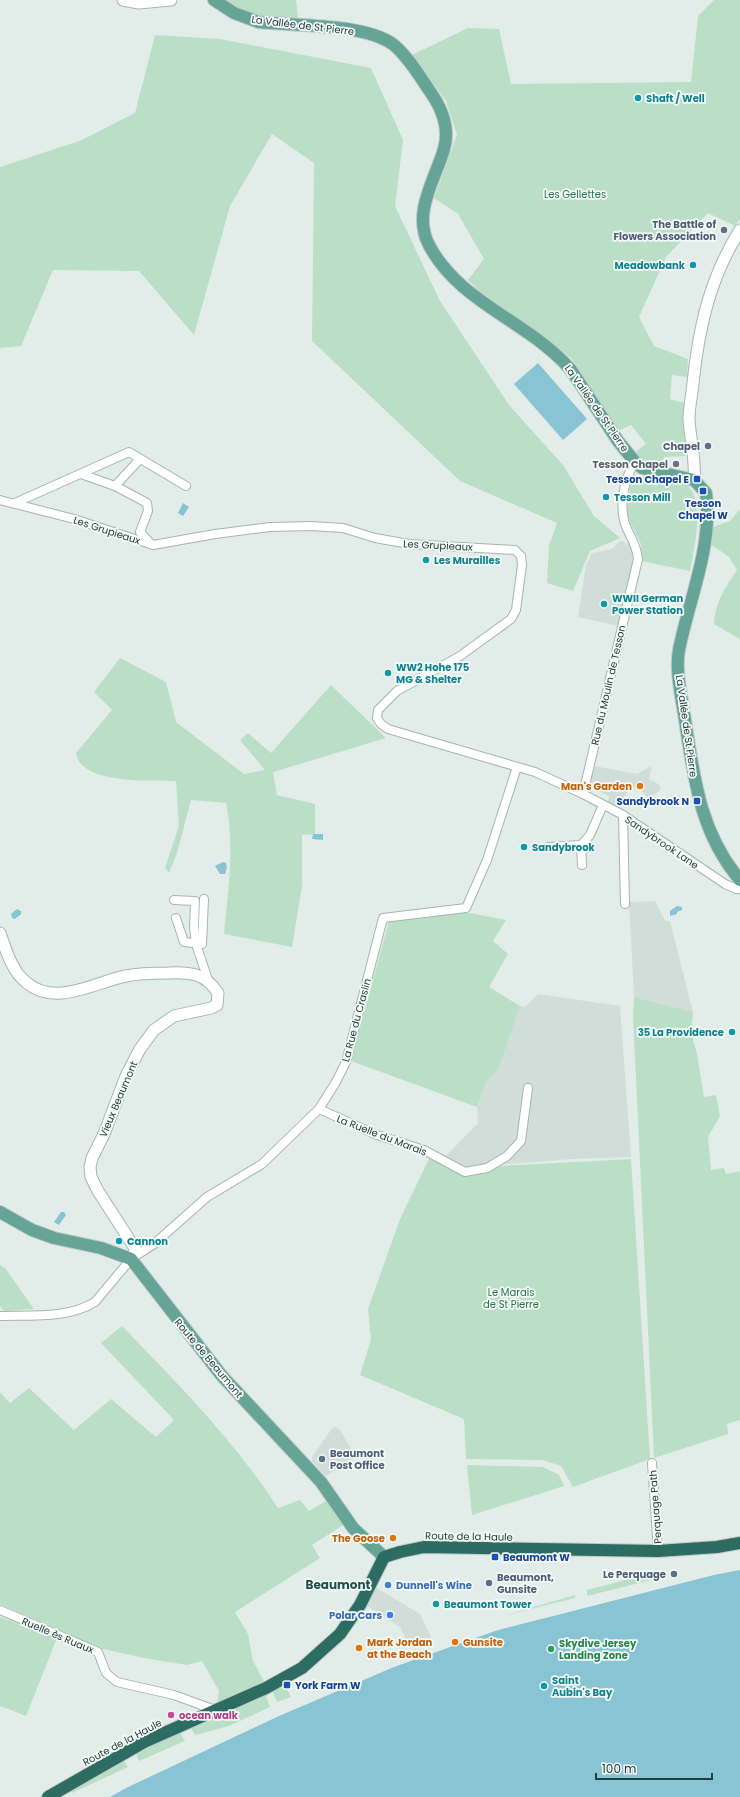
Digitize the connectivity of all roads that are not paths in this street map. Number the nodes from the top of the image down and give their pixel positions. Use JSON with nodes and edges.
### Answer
{"nodes":[{"id":1,"x":123,"y":0,"type":"edge"},
{"id":2,"x":171,"y":0,"type":"edge"},
{"id":3,"x":214,"y":0,"type":"edge"},
{"id":4,"x":740,"y":230,"type":"edge"},
{"id":5,"x":140,"y":459,"type":"junction"},
{"id":6,"x":635,"y":462,"type":"junction"},
{"id":7,"x":81,"y":474,"type":"junction"},
{"id":8,"x":694,"y":480,"type":"junction"},
{"id":9,"x":116,"y":486,"type":"junction"},
{"id":10,"x":186,"y":486,"type":"dead end"},
{"id":11,"x":0,"y":500,"type":"edge"},
{"id":12,"x":15,"y":503,"type":"junction"},
{"id":13,"x":153,"y":545,"type":"junction"},
{"id":14,"x":517,"y":767,"type":"junction"},
{"id":15,"x":584,"y":794,"type":"junction"},
{"id":16,"x":603,"y":805,"type":"junction"},
{"id":17,"x":623,"y":815,"type":"junction"},
{"id":18,"x":581,"y":845,"type":"junction"},
{"id":19,"x":548,"y":847,"type":"dead end"},
{"id":20,"x":582,"y":865,"type":"dead end"},
{"id":21,"x":740,"y":880,"type":"edge"},
{"id":22,"x":740,"y":889,"type":"edge"},
{"id":23,"x":174,"y":900,"type":"dead end"},
{"id":24,"x":204,"y":900,"type":"dead end"},
{"id":25,"x":625,"y":904,"type":"dead end"},
{"id":26,"x":176,"y":918,"type":"dead end"},
{"id":27,"x":0,"y":933,"type":"edge"},
{"id":28,"x":196,"y":944,"type":"junction"},
{"id":29,"x":208,"y":980,"type":"junction"},
{"id":30,"x":528,"y":1088,"type":"dead end"},
{"id":31,"x":319,"y":1109,"type":"junction"},
{"id":32,"x":0,"y":1212,"type":"edge"},
{"id":33,"x":131,"y":1259,"type":"junction"},
{"id":34,"x":0,"y":1316,"type":"edge"},
{"id":35,"x":652,"y":1463,"type":"dead end"},
{"id":36,"x":740,"y":1543,"type":"edge"},
{"id":37,"x":658,"y":1551,"type":"junction"},
{"id":38,"x":384,"y":1558,"type":"junction"},
{"id":39,"x":0,"y":1610,"type":"edge"},
{"id":40,"x":215,"y":1710,"type":"junction"},
{"id":41,"x":48,"y":1797,"type":"edge"}],
"edges":[{"from":1,"to":2,"type":"street"},
{"from":3,"to":6,"type":"main road","name":"La Vallée de St Pierre"},
{"from":4,"to":8,"type":"street"},
{"from":5,"to":7,"type":"street"},
{"from":5,"to":9,"type":"street"},
{"from":5,"to":10,"type":"street"},
{"from":6,"to":8,"type":"main road","name":"La Vallée de St Pierre"},
{"from":6,"to":15,"type":"street","name":"Rue du Moulin de Tesson"},
{"from":7,"to":9,"type":"street"},
{"from":7,"to":12,"type":"street"},
{"from":8,"to":21,"type":"main road","name":"La Vallée de St Pierre"},
{"from":9,"to":13,"type":"street"},
{"from":11,"to":12,"type":"street","name":"Les Grupieaux"},
{"from":12,"to":13,"type":"street","name":"Les Grupieaux"},
{"from":13,"to":14,"type":"street","name":"Les Grupieaux"},
{"from":14,"to":15,"type":"street","name":"Les Grupieaux"},
{"from":14,"to":31,"type":"street","name":"La Rue du Craslin"},
{"from":15,"to":16,"type":"street","name":"Sandybrook Lane"},
{"from":16,"to":17,"type":"street","name":"Sandybrook Lane"},
{"from":16,"to":18,"type":"street"},
{"from":17,"to":22,"type":"street","name":"Sandybrook Lane"},
{"from":17,"to":25,"type":"street"},
{"from":18,"to":19,"type":"street"},
{"from":18,"to":20,"type":"street"},
{"from":23,"to":28,"type":"street"},
{"from":24,"to":28,"type":"street"},
{"from":26,"to":28,"type":"street"},
{"from":27,"to":29,"type":"street"},
{"from":28,"to":29,"type":"street"},
{"from":29,"to":33,"type":"street","name":"Vieux Beaumont"},
{"from":30,"to":31,"type":"street","name":"La Ruelle du Marais"},
{"from":31,"to":33,"type":"street","name":"La Rue du Craslin"},
{"from":32,"to":33,"type":"main road"},
{"from":33,"to":34,"type":"street"},
{"from":33,"to":38,"type":"main road","name":"Route de Beaumont"},
{"from":35,"to":37,"type":"street","name":"Perquage Path"},
{"from":36,"to":37,"type":"highway","name":"Route de la Haule"},
{"from":37,"to":38,"type":"highway","name":"Route de la Haule"},
{"from":38,"to":40,"type":"highway","name":"Route de la Haule"},
{"from":39,"to":40,"type":"street","name":"Ruelle ès Ruaux"},
{"from":40,"to":41,"type":"highway","name":"Route de la Haule"}]}
